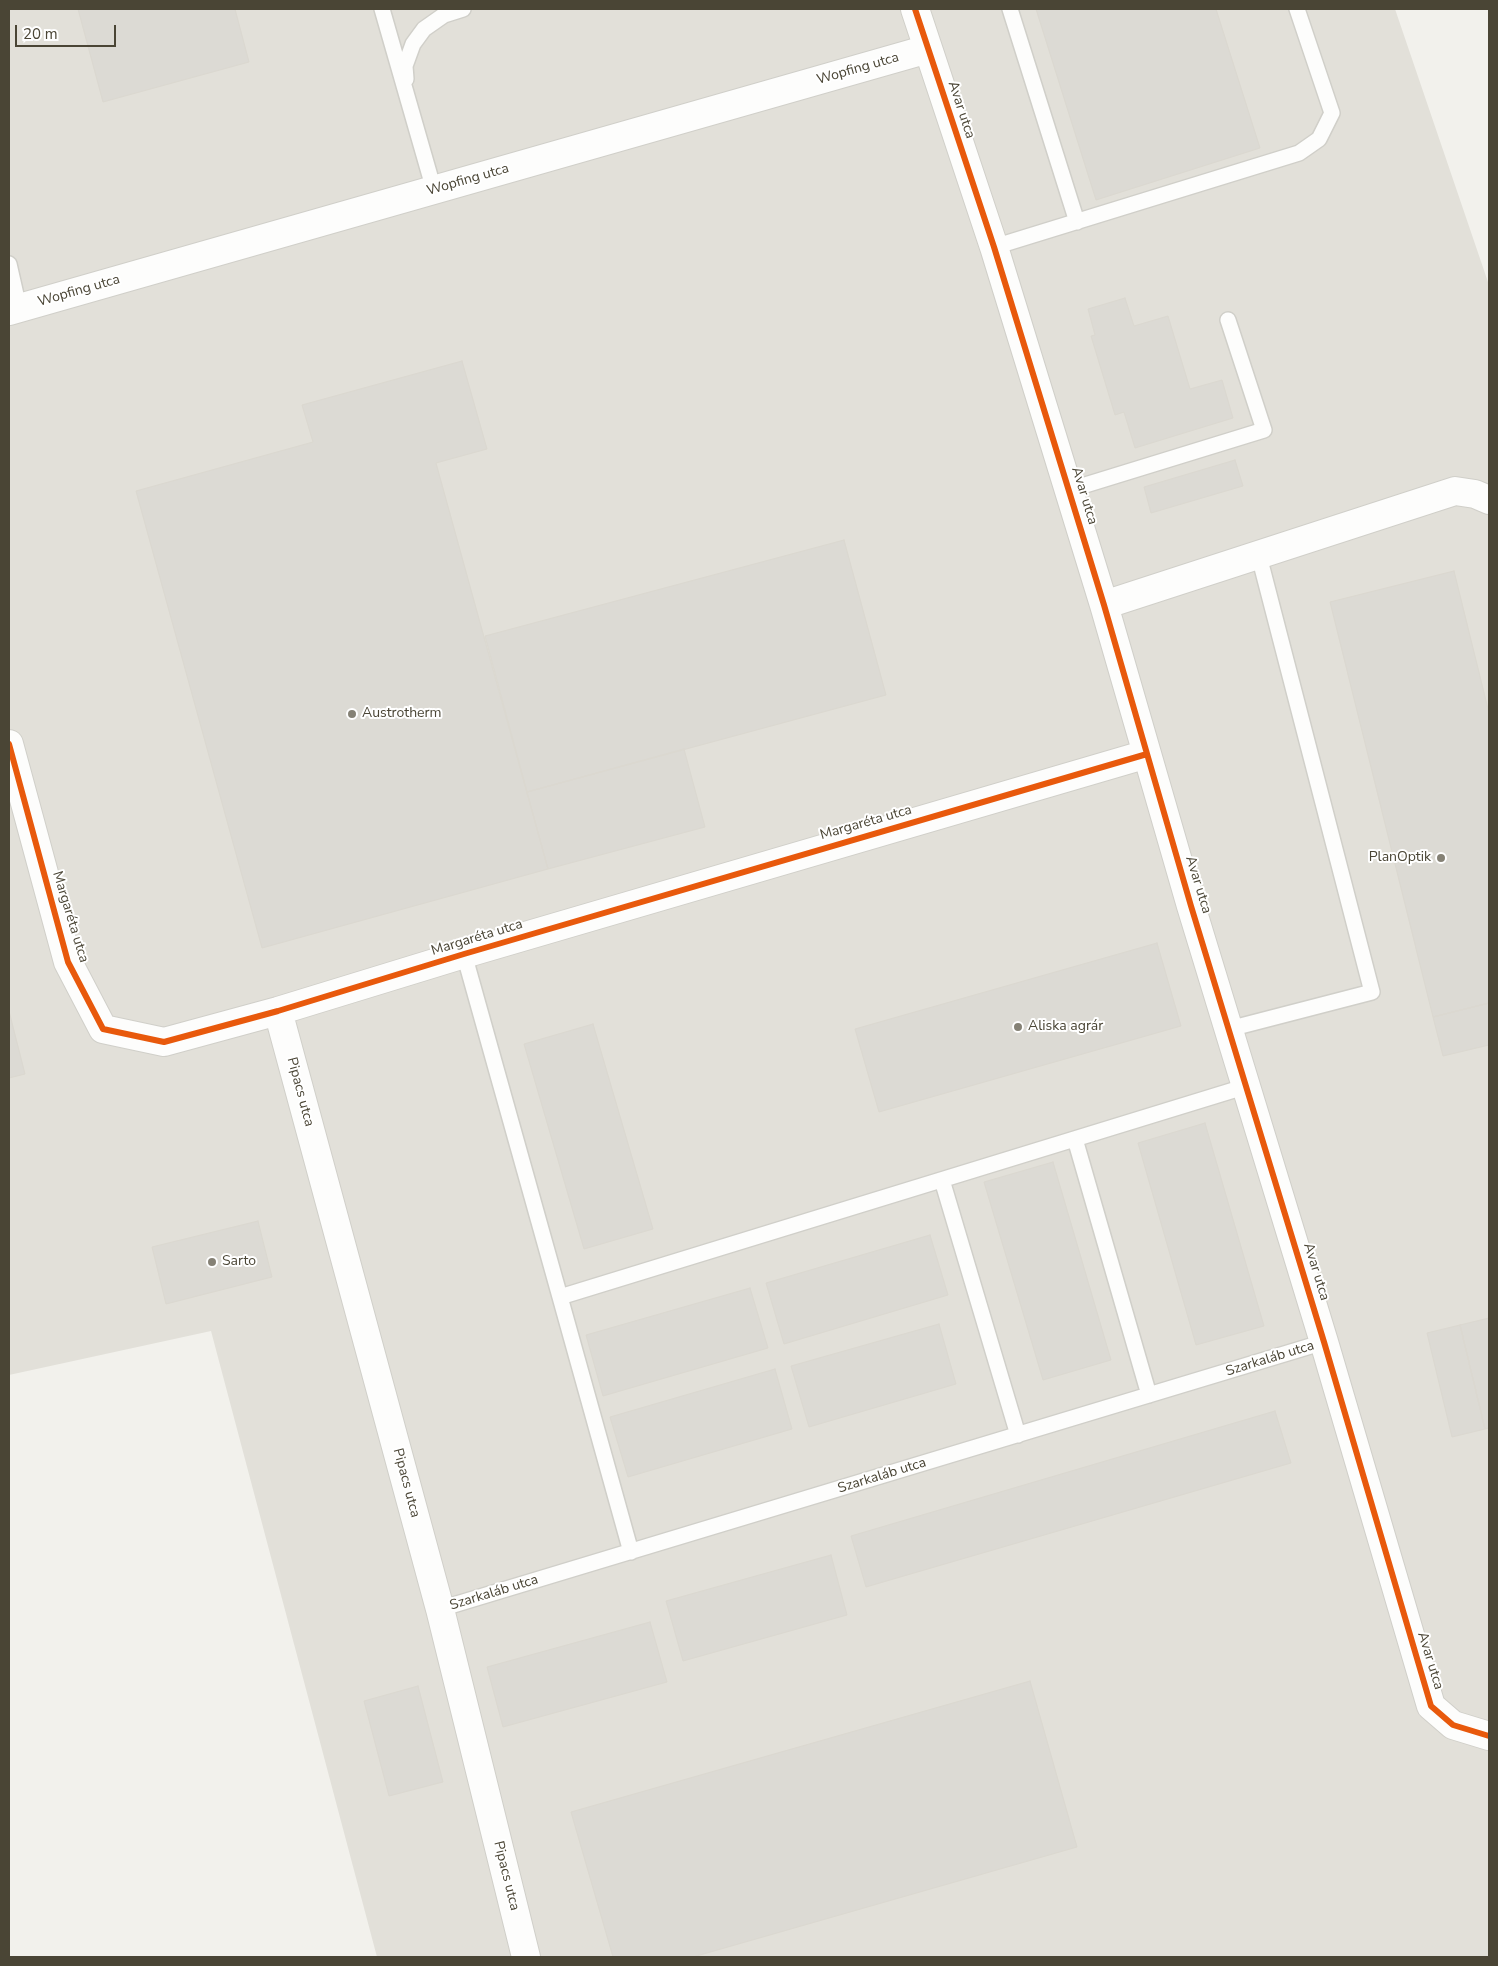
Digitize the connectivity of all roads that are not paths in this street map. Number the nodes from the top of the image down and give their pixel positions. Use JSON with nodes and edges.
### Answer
{"nodes":[{"id":1,"x":382,"y":9,"type":"edge"},
{"id":2,"x":463,"y":9,"type":"edge"},
{"id":3,"x":915,"y":9,"type":"edge"},
{"id":4,"x":1010,"y":9,"type":"edge"},
{"id":5,"x":1297,"y":9,"type":"edge"},
{"id":6,"x":928,"y":49,"type":"junction"},
{"id":7,"x":406,"y":88,"type":"junction"},
{"id":8,"x":434,"y":190,"type":"junction"},
{"id":9,"x":1077,"y":222,"type":"junction"},
{"id":10,"x":994,"y":247,"type":"junction"},
{"id":11,"x":9,"y":264,"type":"edge"},
{"id":12,"x":14,"y":309,"type":"edge"},
{"id":13,"x":1228,"y":320,"type":"dead end"},
{"id":14,"x":1069,"y":490,"type":"junction"},
{"id":15,"x":1489,"y":500,"type":"edge"},
{"id":16,"x":1259,"y":556,"type":"junction"},
{"id":17,"x":1104,"y":605,"type":"junction"},
{"id":18,"x":9,"y":744,"type":"edge"},
{"id":19,"x":1146,"y":754,"type":"junction"},
{"id":20,"x":464,"y":954,"type":"junction"},
{"id":21,"x":278,"y":1011,"type":"junction"},
{"id":22,"x":1229,"y":1029,"type":"junction"},
{"id":23,"x":1246,"y":1086,"type":"junction"},
{"id":24,"x":1075,"y":1139,"type":"junction"},
{"id":25,"x":942,"y":1180,"type":"junction"},
{"id":26,"x":560,"y":1297,"type":"junction"},
{"id":27,"x":1324,"y":1342,"type":"junction"},
{"id":28,"x":1149,"y":1395,"type":"junction"},
{"id":29,"x":1018,"y":1434,"type":"junction"},
{"id":30,"x":631,"y":1552,"type":"junction"},
{"id":31,"x":440,"y":1609,"type":"junction"},
{"id":32,"x":1489,"y":1736,"type":"edge"},
{"id":33,"x":526,"y":1957,"type":"edge"}],
"edges":[{"from":1,"to":7,"type":"lane"},
{"from":2,"to":7,"type":"lane"},
{"from":3,"to":6,"type":"street","name":"Avar utca"},
{"from":4,"to":9,"type":"lane"},
{"from":5,"to":9,"type":"lane"},
{"from":6,"to":8,"type":"street","name":"Wopfing utca"},
{"from":6,"to":10,"type":"street","name":"Avar utca"},
{"from":7,"to":8,"type":"lane"},
{"from":8,"to":12,"type":"street","name":"Wopfing utca"},
{"from":9,"to":10,"type":"lane"},
{"from":10,"to":14,"type":"street","name":"Avar utca"},
{"from":11,"to":12,"type":"lane"},
{"from":13,"to":14,"type":"lane"},
{"from":14,"to":17,"type":"street","name":"Avar utca"},
{"from":15,"to":16,"type":"street"},
{"from":16,"to":17,"type":"street"},
{"from":16,"to":22,"type":"lane"},
{"from":17,"to":19,"type":"street","name":"Avar utca"},
{"from":18,"to":21,"type":"street","name":"Margaréta utca"},
{"from":19,"to":20,"type":"street","name":"Margaréta utca"},
{"from":19,"to":22,"type":"street","name":"Avar utca"},
{"from":20,"to":21,"type":"street","name":"Margaréta utca"},
{"from":20,"to":26,"type":"lane"},
{"from":21,"to":31,"type":"street","name":"Pipacs utca"},
{"from":22,"to":23,"type":"street","name":"Avar utca"},
{"from":23,"to":24,"type":"lane"},
{"from":23,"to":27,"type":"street","name":"Avar utca"},
{"from":24,"to":25,"type":"lane"},
{"from":24,"to":28,"type":"lane"},
{"from":25,"to":26,"type":"lane"},
{"from":25,"to":29,"type":"lane"},
{"from":26,"to":30,"type":"lane"},
{"from":27,"to":28,"type":"lane","name":"Szarkaláb utca"},
{"from":27,"to":32,"type":"street","name":"Avar utca"},
{"from":28,"to":29,"type":"lane","name":"Szarkaláb utca"},
{"from":29,"to":30,"type":"lane","name":"Szarkaláb utca"},
{"from":30,"to":31,"type":"lane","name":"Szarkaláb utca"},
{"from":31,"to":33,"type":"street","name":"Pipacs utca"}]}
